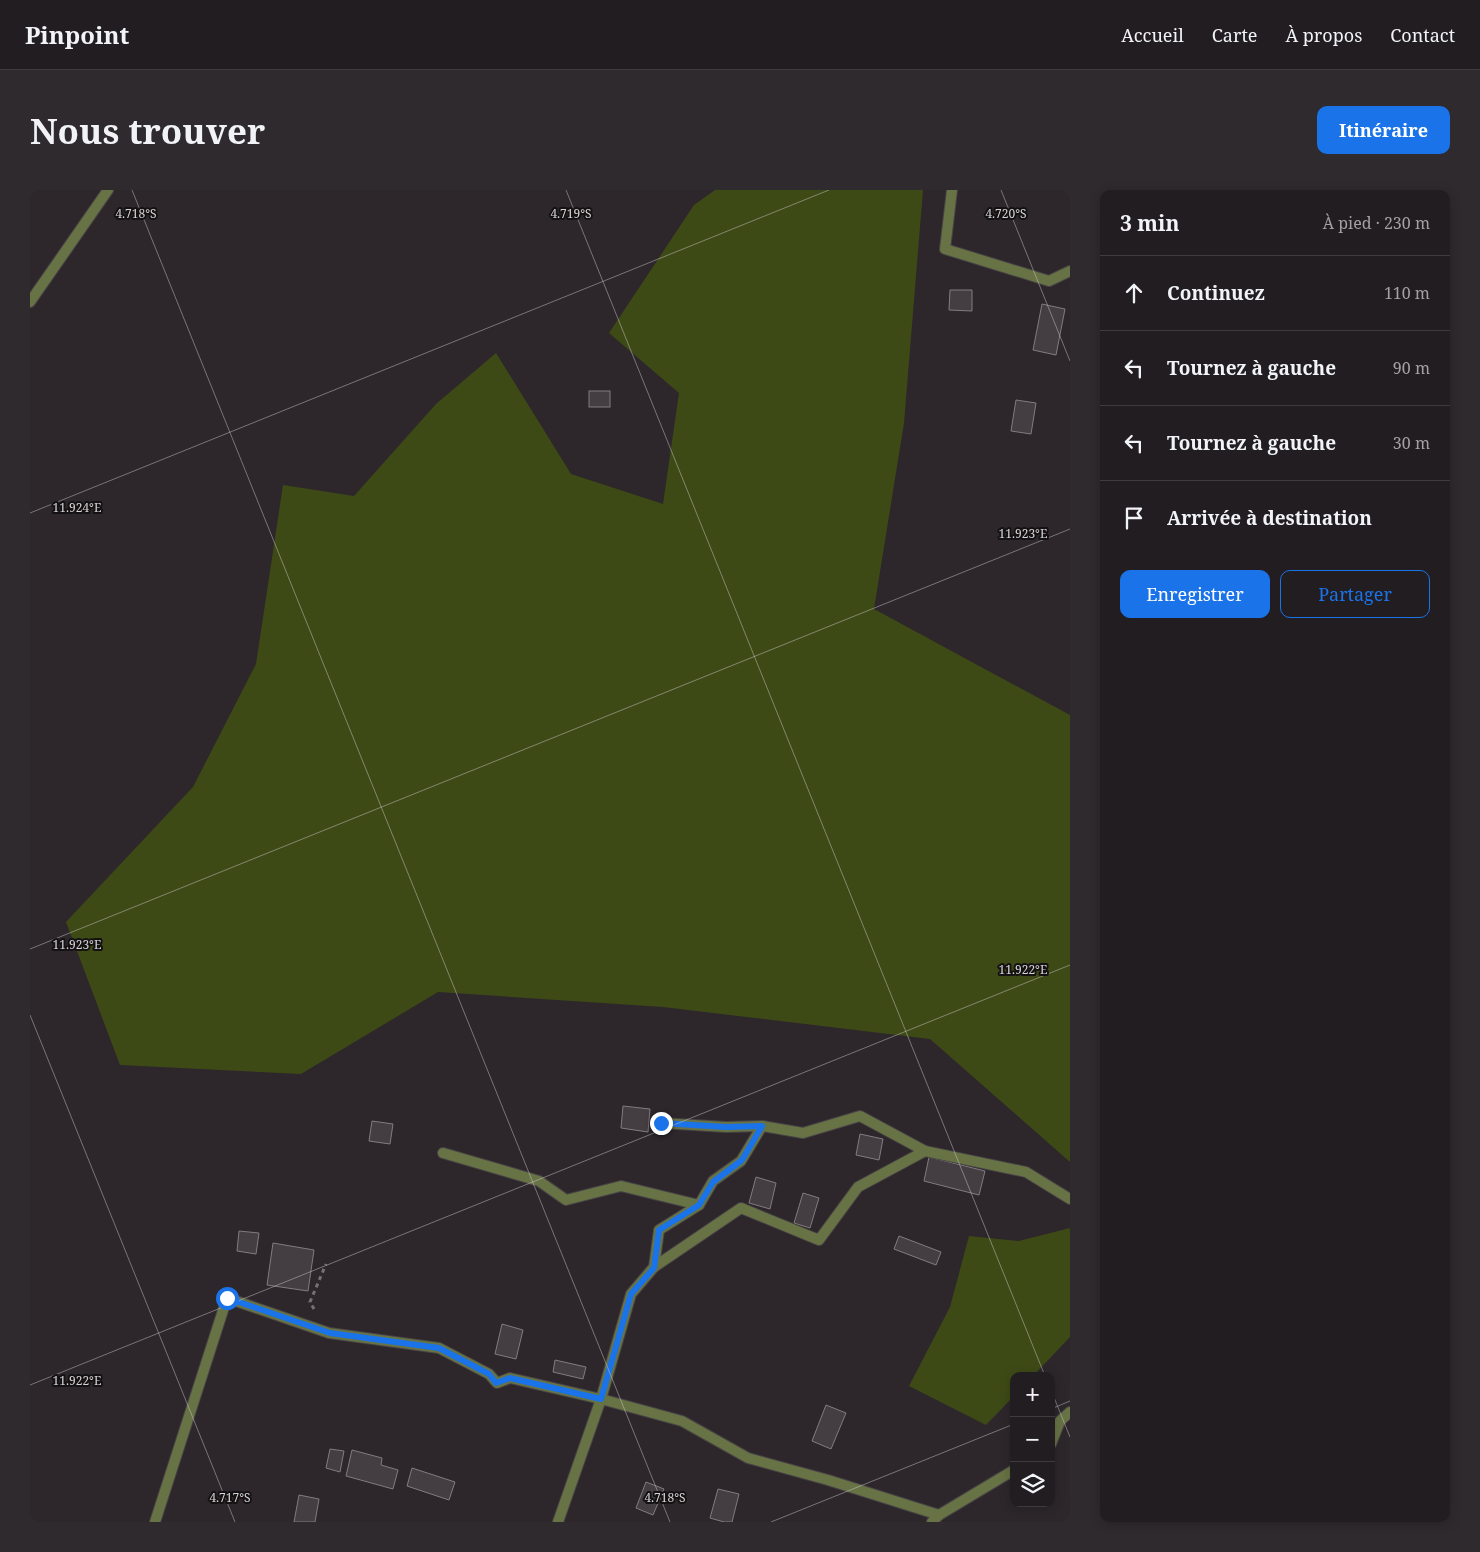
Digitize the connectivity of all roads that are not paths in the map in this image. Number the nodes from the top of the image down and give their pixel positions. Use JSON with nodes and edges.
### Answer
{"nodes":[{"id":1,"x":108,"y":190,"type":"edge"},
{"id":2,"x":952,"y":190,"type":"edge"},
{"id":3,"x":1070,"y":272,"type":"edge"},
{"id":4,"x":30,"y":302,"type":"edge"},
{"id":5,"x":661,"y":1123,"type":"dead end"},
{"id":6,"x":762,"y":1126,"type":"junction"},
{"id":7,"x":925,"y":1151,"type":"junction"},
{"id":8,"x":443,"y":1153,"type":"dead end"},
{"id":9,"x":1070,"y":1199,"type":"edge"},
{"id":10,"x":699,"y":1205,"type":"junction"},
{"id":11,"x":654,"y":1268,"type":"junction"},
{"id":12,"x":601,"y":1399,"type":"junction"},
{"id":13,"x":1070,"y":1412,"type":"edge"},
{"id":14,"x":1055,"y":1434,"type":"edge"},
{"id":15,"x":1010,"y":1472,"type":"edge"},
{"id":16,"x":936,"y":1518,"type":"edge"},
{"id":17,"x":155,"y":1522,"type":"edge"},
{"id":18,"x":558,"y":1522,"type":"edge"}],
"edges":[{"from":1,"to":4,"type":"street"},
{"from":2,"to":3,"type":"street"},
{"from":5,"to":6,"type":"street"},
{"from":6,"to":7,"type":"street"},
{"from":6,"to":10,"type":"street"},
{"from":7,"to":9,"type":"street"},
{"from":7,"to":11,"type":"street"},
{"from":8,"to":10,"type":"street"},
{"from":10,"to":11,"type":"street"},
{"from":11,"to":12,"type":"street"},
{"from":12,"to":16,"type":"street"},
{"from":12,"to":17,"type":"street"},
{"from":12,"to":18,"type":"street"},
{"from":13,"to":14,"type":"street"},
{"from":15,"to":16,"type":"street"}]}
